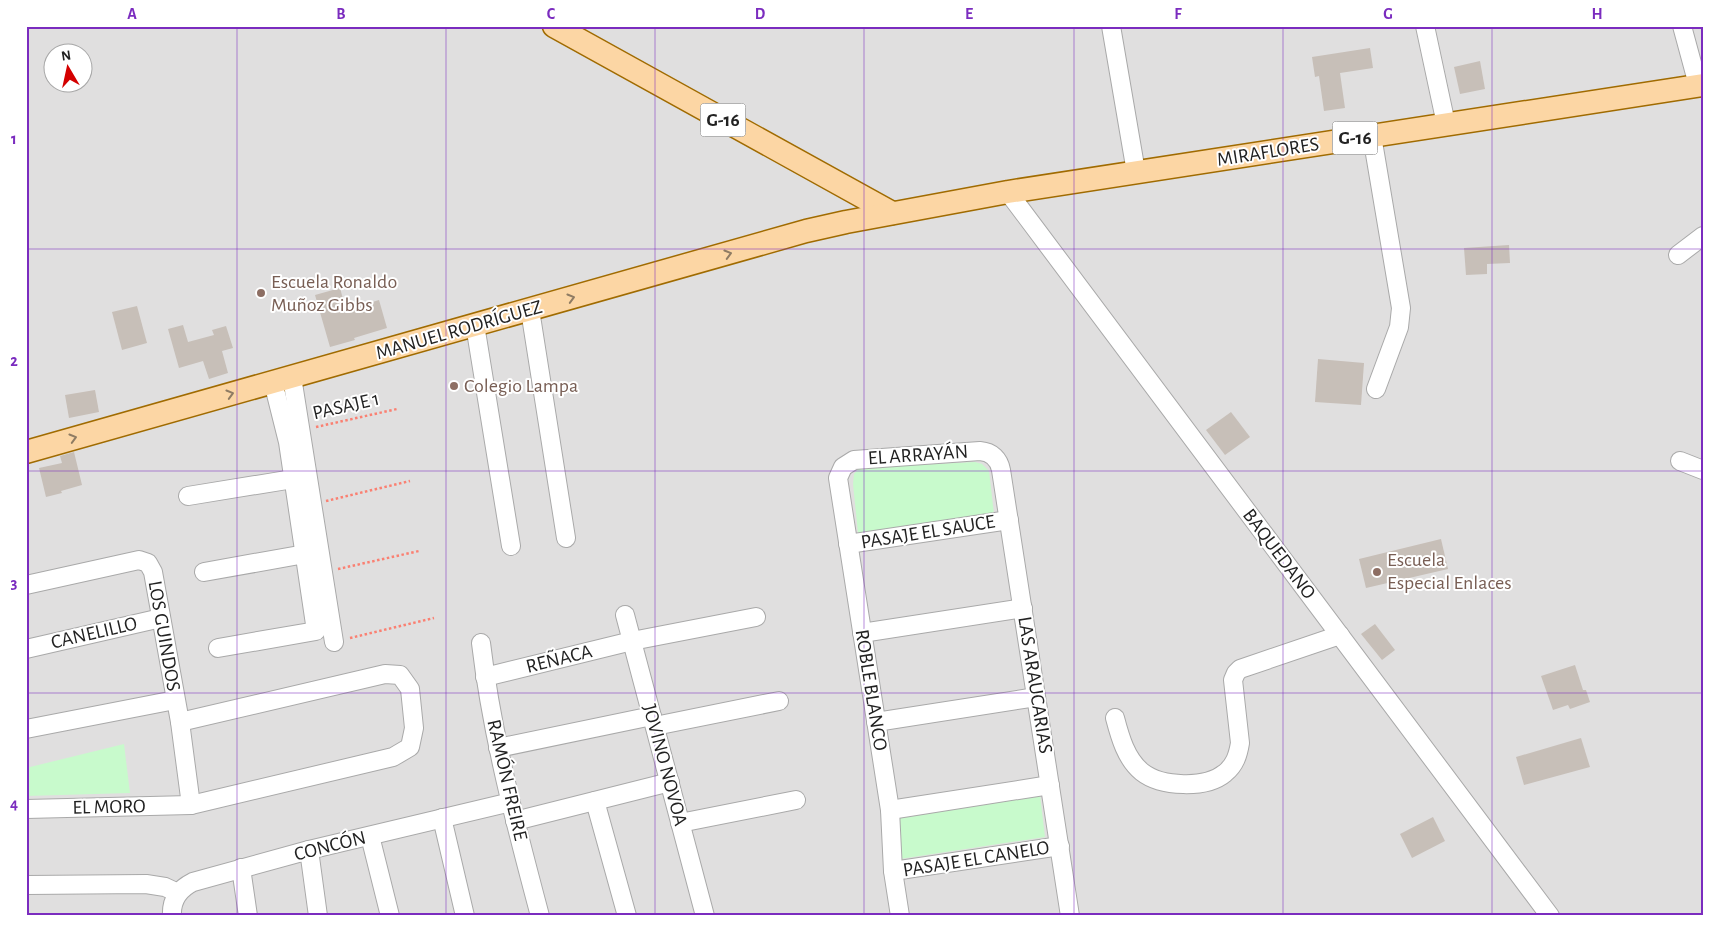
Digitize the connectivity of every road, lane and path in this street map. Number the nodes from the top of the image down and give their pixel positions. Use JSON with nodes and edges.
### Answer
{"nodes":[{"id":1,"x":554,"y":26,"type":"edge"},
{"id":2,"x":1111,"y":26,"type":"edge"},
{"id":3,"x":1425,"y":26,"type":"edge"},
{"id":4,"x":1682,"y":26,"type":"edge"},
{"id":5,"x":1700,"y":85,"type":"edge"},
{"id":6,"x":1446,"y":124,"type":"junction"},
{"id":7,"x":1372,"y":136,"type":"junction"},
{"id":8,"x":1136,"y":172,"type":"junction"},
{"id":9,"x":1008,"y":192,"type":"junction"},
{"id":10,"x":892,"y":213,"type":"junction"},
{"id":11,"x":1703,"y":236,"type":"edge"},
{"id":12,"x":1678,"y":255,"type":"dead end"},
{"id":13,"x":530,"y":310,"type":"junction"},
{"id":14,"x":475,"y":325,"type":"junction"},
{"id":15,"x":282,"y":379,"type":"junction"},
{"id":16,"x":1376,"y":389,"type":"dead end"},
{"id":17,"x":397,"y":409,"type":"dead end"},
{"id":18,"x":300,"y":431,"type":"junction"},
{"id":19,"x":26,"y":452,"type":"edge"},
{"id":20,"x":994,"y":456,"type":"joint"},
{"id":21,"x":1680,"y":461,"type":"dead end"},
{"id":22,"x":843,"y":467,"type":"joint"},
{"id":23,"x":1703,"y":470,"type":"edge"},
{"id":24,"x":293,"y":479,"type":"junction"},
{"id":25,"x":410,"y":482,"type":"dead end"},
{"id":26,"x":188,"y":496,"type":"dead end"},
{"id":27,"x":312,"y":504,"type":"junction"},
{"id":28,"x":1009,"y":520,"type":"junction"},
{"id":29,"x":566,"y":538,"type":"dead end"},
{"id":30,"x":848,"y":544,"type":"junction"},
{"id":31,"x":511,"y":546,"type":"dead end"},
{"id":32,"x":419,"y":551,"type":"dead end"},
{"id":33,"x":304,"y":554,"type":"junction"},
{"id":34,"x":204,"y":572,"type":"dead end"},
{"id":35,"x":323,"y":572,"type":"junction"},
{"id":36,"x":26,"y":586,"type":"edge"},
{"id":37,"x":1023,"y":608,"type":"junction"},
{"id":38,"x":625,"y":615,"type":"dead end"},
{"id":39,"x":756,"y":617,"type":"dead end"},
{"id":40,"x":161,"y":618,"type":"junction"},
{"id":41,"x":434,"y":618,"type":"dead end"},
{"id":42,"x":862,"y":633,"type":"junction"},
{"id":43,"x":1340,"y":635,"type":"junction"},
{"id":44,"x":632,"y":641,"type":"junction"},
{"id":45,"x":334,"y":642,"type":"joint"},
{"id":46,"x":481,"y":643,"type":"dead end"},
{"id":47,"x":218,"y":648,"type":"dead end"},
{"id":48,"x":26,"y":649,"type":"edge"},
{"id":49,"x":485,"y":677,"type":"junction"},
{"id":50,"x":1036,"y":697,"type":"junction"},
{"id":51,"x":175,"y":700,"type":"junction"},
{"id":52,"x":779,"y":701,"type":"dead end"},
{"id":53,"x":1115,"y":718,"type":"dead end"},
{"id":54,"x":654,"y":721,"type":"junction"},
{"id":55,"x":180,"y":722,"type":"junction"},
{"id":56,"x":876,"y":722,"type":"junction"},
{"id":57,"x":26,"y":729,"type":"edge"},
{"id":58,"x":498,"y":748,"type":"junction"},
{"id":59,"x":670,"y":782,"type":"junction"},
{"id":60,"x":1050,"y":785,"type":"junction"},
{"id":61,"x":796,"y":800,"type":"dead end"},
{"id":62,"x":595,"y":801,"type":"junction"},
{"id":63,"x":511,"y":802,"type":"junction"},
{"id":64,"x":191,"y":805,"type":"junction"},
{"id":65,"x":26,"y":809,"type":"edge"},
{"id":66,"x":890,"y":810,"type":"junction"},
{"id":67,"x":442,"y":818,"type":"junction"},
{"id":68,"x":515,"y":821,"type":"junction"},
{"id":69,"x":680,"y":823,"type":"junction"},
{"id":70,"x":370,"y":836,"type":"junction"},
{"id":71,"x":1060,"y":846,"type":"junction"},
{"id":72,"x":309,"y":850,"type":"junction"},
{"id":73,"x":241,"y":868,"type":"junction"},
{"id":74,"x":893,"y":871,"type":"junction"},
{"id":75,"x":26,"y":885,"type":"edge"},
{"id":76,"x":178,"y":893,"type":"junction"},
{"id":77,"x":172,"y":916,"type":"edge"},
{"id":78,"x":248,"y":916,"type":"edge"},
{"id":79,"x":318,"y":916,"type":"edge"},
{"id":80,"x":390,"y":916,"type":"edge"},
{"id":81,"x":465,"y":916,"type":"edge"},
{"id":82,"x":540,"y":916,"type":"edge"},
{"id":83,"x":626,"y":916,"type":"edge"},
{"id":84,"x":705,"y":916,"type":"edge"},
{"id":85,"x":900,"y":916,"type":"edge"},
{"id":86,"x":1070,"y":916,"type":"edge"},
{"id":87,"x":1550,"y":916,"type":"edge"}],
"edges":[{"from":1,"to":10,"type":"main road","number":"G-16"},
{"from":2,"to":8,"type":"street"},
{"from":3,"to":6,"type":"street"},
{"from":4,"to":5,"type":"street"},
{"from":5,"to":6,"type":"main road","name":"MIRAFLORES","number":"G-16"},
{"from":6,"to":7,"type":"main road","name":"MIRAFLORES","number":"G-16"},
{"from":7,"to":8,"type":"main road","name":"MIRAFLORES","number":"G-16"},
{"from":7,"to":16,"type":"street"},
{"from":8,"to":9,"type":"main road","name":"MIRAFLORES","number":"G-16"},
{"from":9,"to":10,"type":"main road","name":"MIRAFLORES","number":"G-16"},
{"from":9,"to":43,"type":"street","name":"BAQUEDANO"},
{"from":13,"to":10,"type":"main road","name":"MANUEL RODRÍGUEZ","one_way":true},
{"from":11,"to":12,"type":"street"},
{"from":13,"to":14,"type":"main road","name":"MANUEL RODRÍGUEZ"},
{"from":13,"to":29,"type":"street"},
{"from":14,"to":15,"type":"main road","name":"MANUEL RODRÍGUEZ"},
{"from":14,"to":31,"type":"street"},
{"from":15,"to":18,"type":"street"},
{"from":19,"to":15,"type":"main road","name":"MANUEL RODRÍGUEZ","one_way":true},
{"from":15,"to":24,"type":"street"},
{"from":17,"to":18,"type":"path","name":"PASAJE 1"},
{"from":18,"to":27,"type":"street"},
{"from":20,"to":22,"type":"street","name":"EL ARRAYÁN"},
{"from":20,"to":28,"type":"street","name":"LAS ARAUCARIAS"},
{"from":21,"to":23,"type":"street"},
{"from":22,"to":30,"type":"street","name":"ROBLE BLANCO"},
{"from":24,"to":26,"type":"street"},
{"from":24,"to":33,"type":"street"},
{"from":25,"to":27,"type":"path"},
{"from":27,"to":35,"type":"street"},
{"from":28,"to":30,"type":"street","name":"PASAJE EL SAUCE"},
{"from":28,"to":37,"type":"street","name":"LAS ARAUCARIAS"},
{"from":30,"to":42,"type":"street","name":"ROBLE BLANCO"},
{"from":32,"to":35,"type":"path"},
{"from":33,"to":34,"type":"street"},
{"from":33,"to":47,"type":"street"},
{"from":35,"to":45,"type":"street"},
{"from":36,"to":40,"type":"street","name":"LOS GUINDOS"},
{"from":37,"to":42,"type":"street"},
{"from":37,"to":50,"type":"street","name":"LAS ARAUCARIAS"},
{"from":38,"to":44,"type":"street","name":"JOVINO NOVOA"},
{"from":39,"to":44,"type":"street","name":"REÑACA"},
{"from":40,"to":48,"type":"street","name":"CANELILLO"},
{"from":40,"to":51,"type":"street","name":"LOS GUINDOS"},
{"from":41,"to":45,"type":"path"},
{"from":42,"to":56,"type":"street","name":"ROBLE BLANCO"},
{"from":43,"to":53,"type":"street"},
{"from":43,"to":87,"type":"street","name":"BAQUEDANO"},
{"from":44,"to":49,"type":"street","name":"REÑACA"},
{"from":44,"to":54,"type":"street","name":"JOVINO NOVOA"},
{"from":46,"to":49,"type":"street","name":"RAMÓN FREIRE"},
{"from":49,"to":58,"type":"street","name":"RAMÓN FREIRE"},
{"from":50,"to":56,"type":"street"},
{"from":50,"to":60,"type":"street","name":"LAS ARAUCARIAS"},
{"from":51,"to":55,"type":"street","name":"LOS GUINDOS"},
{"from":51,"to":57,"type":"street"},
{"from":52,"to":54,"type":"street"},
{"from":54,"to":58,"type":"street"},
{"from":54,"to":59,"type":"street","name":"JOVINO NOVOA"},
{"from":55,"to":64,"type":"street","name":"LOS GUINDOS"},
{"from":55,"to":64,"type":"street","name":"EL MORO"},
{"from":56,"to":66,"type":"street","name":"ROBLE BLANCO"},
{"from":58,"to":63,"type":"street","name":"RAMÓN FREIRE"},
{"from":59,"to":62,"type":"street"},
{"from":59,"to":69,"type":"street","name":"JOVINO NOVOA"},
{"from":60,"to":66,"type":"street"},
{"from":60,"to":71,"type":"street","name":"LAS ARAUCARIAS"},
{"from":61,"to":69,"type":"street"},
{"from":62,"to":68,"type":"street"},
{"from":62,"to":83,"type":"street"},
{"from":63,"to":67,"type":"street","name":"CONCÓN"},
{"from":63,"to":68,"type":"street","name":"RAMÓN FREIRE"},
{"from":64,"to":65,"type":"street","name":"EL MORO"},
{"from":66,"to":74,"type":"street","name":"ROBLE BLANCO"},
{"from":67,"to":70,"type":"street","name":"CONCÓN"},
{"from":67,"to":81,"type":"street"},
{"from":68,"to":82,"type":"street","name":"RAMÓN FREIRE"},
{"from":69,"to":84,"type":"street","name":"JOVINO NOVOA"},
{"from":70,"to":72,"type":"street","name":"CONCÓN"},
{"from":70,"to":80,"type":"street"},
{"from":71,"to":74,"type":"street","name":"PASAJE EL CANELO"},
{"from":71,"to":86,"type":"street","name":"LAS ARAUCARIAS"},
{"from":72,"to":73,"type":"street","name":"CONCÓN"},
{"from":72,"to":79,"type":"street"},
{"from":73,"to":76,"type":"street","name":"CONCÓN"},
{"from":73,"to":78,"type":"street"},
{"from":74,"to":85,"type":"street","name":"ROBLE BLANCO"},
{"from":75,"to":76,"type":"street"},
{"from":76,"to":77,"type":"street"}]}
